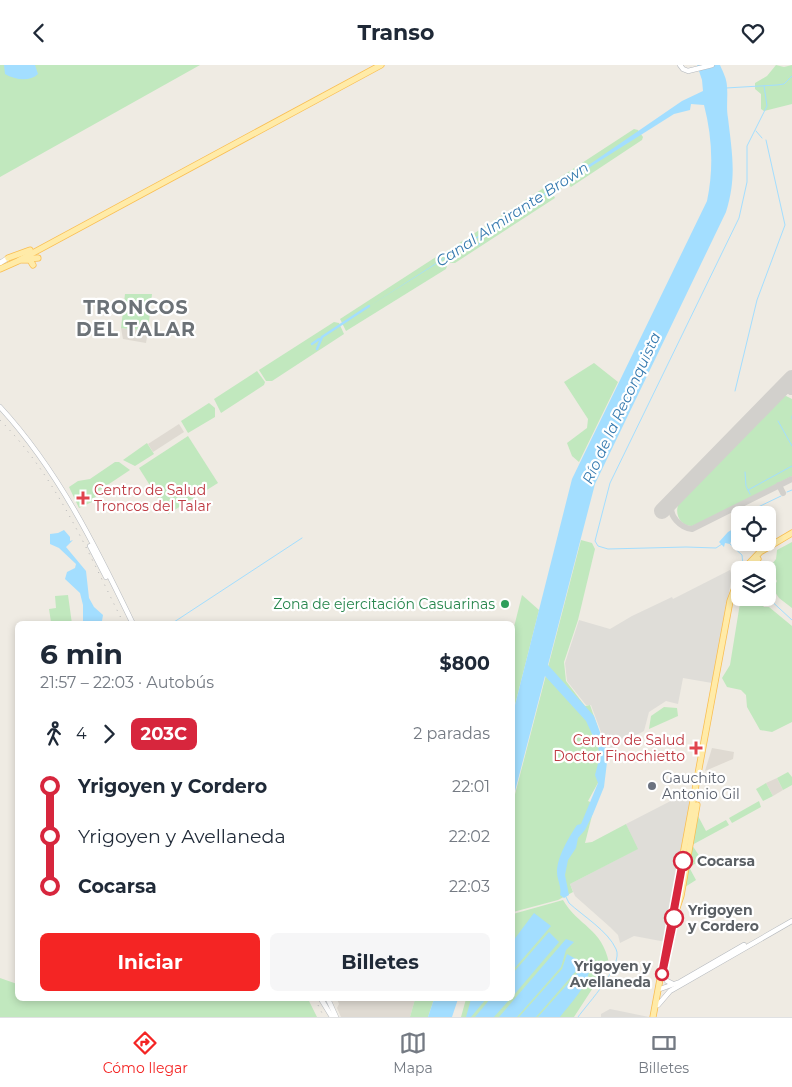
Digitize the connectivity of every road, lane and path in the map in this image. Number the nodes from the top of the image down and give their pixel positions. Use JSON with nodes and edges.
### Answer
{"nodes":[{"id":1,"x":375,"y":65,"type":"edge"},
{"id":2,"x":381,"y":65,"type":"edge"},
{"id":3,"x":682,"y":65,"type":"edge"},
{"id":4,"x":710,"y":65,"type":"edge"},
{"id":5,"x":30,"y":250,"type":"junction"},
{"id":6,"x":38,"y":258,"type":"dead end"},
{"id":7,"x":8,"y":259,"type":"joint"},
{"id":8,"x":27,"y":259,"type":"junction"},
{"id":9,"x":18,"y":261,"type":"junction"},
{"id":10,"x":0,"y":265,"type":"edge"},
{"id":11,"x":33,"y":265,"type":"dead end"},
{"id":12,"x":0,"y":409,"type":"edge"},
{"id":13,"x":792,"y":533,"type":"edge"},
{"id":14,"x":792,"y":537,"type":"edge"},
{"id":15,"x":752,"y":561,"type":"edge"},
{"id":16,"x":755,"y":561,"type":"edge"},
{"id":17,"x":731,"y":598,"type":"edge"},
{"id":18,"x":732,"y":606,"type":"edge"},
{"id":19,"x":130,"y":621,"type":"edge"},
{"id":20,"x":693,"y":820,"type":"junction"},
{"id":21,"x":792,"y":919,"type":"edge"},
{"id":22,"x":662,"y":974,"type":"junction"},
{"id":23,"x":674,"y":984,"type":"junction"},
{"id":24,"x":660,"y":989,"type":"junction"},
{"id":25,"x":670,"y":991,"type":"junction"},
{"id":26,"x":326,"y":1001,"type":"edge"},
{"id":27,"x":658,"y":1005,"type":"junction"},
{"id":28,"x":333,"y":1016,"type":"edge"},
{"id":29,"x":655,"y":1017,"type":"edge"}],
"edges":[{"from":1,"to":5,"type":"main road"},
{"from":2,"to":9,"type":"main road"},
{"from":3,"to":4,"type":"main road"},
{"from":5,"to":7,"type":"main road"},
{"from":5,"to":10,"type":"main road"},
{"from":6,"to":8,"type":"main road"},
{"from":7,"to":10,"type":"main road"},
{"from":8,"to":9,"type":"main road"},
{"from":8,"to":11,"type":"main road"},
{"from":9,"to":10,"type":"main road"},
{"from":12,"to":19,"type":"main road"},
{"from":13,"to":15,"type":"main road"},
{"from":14,"to":16,"type":"main road"},
{"from":17,"to":20,"type":"main road"},
{"from":18,"to":20,"type":"main road"},
{"from":20,"to":22,"type":"main road"},
{"from":21,"to":23,"type":"main road"},
{"from":21,"to":25,"type":"main road"},
{"from":22,"to":23,"type":"main road"},
{"from":22,"to":24,"type":"main road"},
{"from":23,"to":24,"type":"main road"},
{"from":24,"to":25,"type":"main road"},
{"from":24,"to":27,"type":"main road"},
{"from":24,"to":29,"type":"main road"},
{"from":25,"to":27,"type":"main road"},
{"from":26,"to":28,"type":"main road"},
{"from":27,"to":29,"type":"main road"}]}
